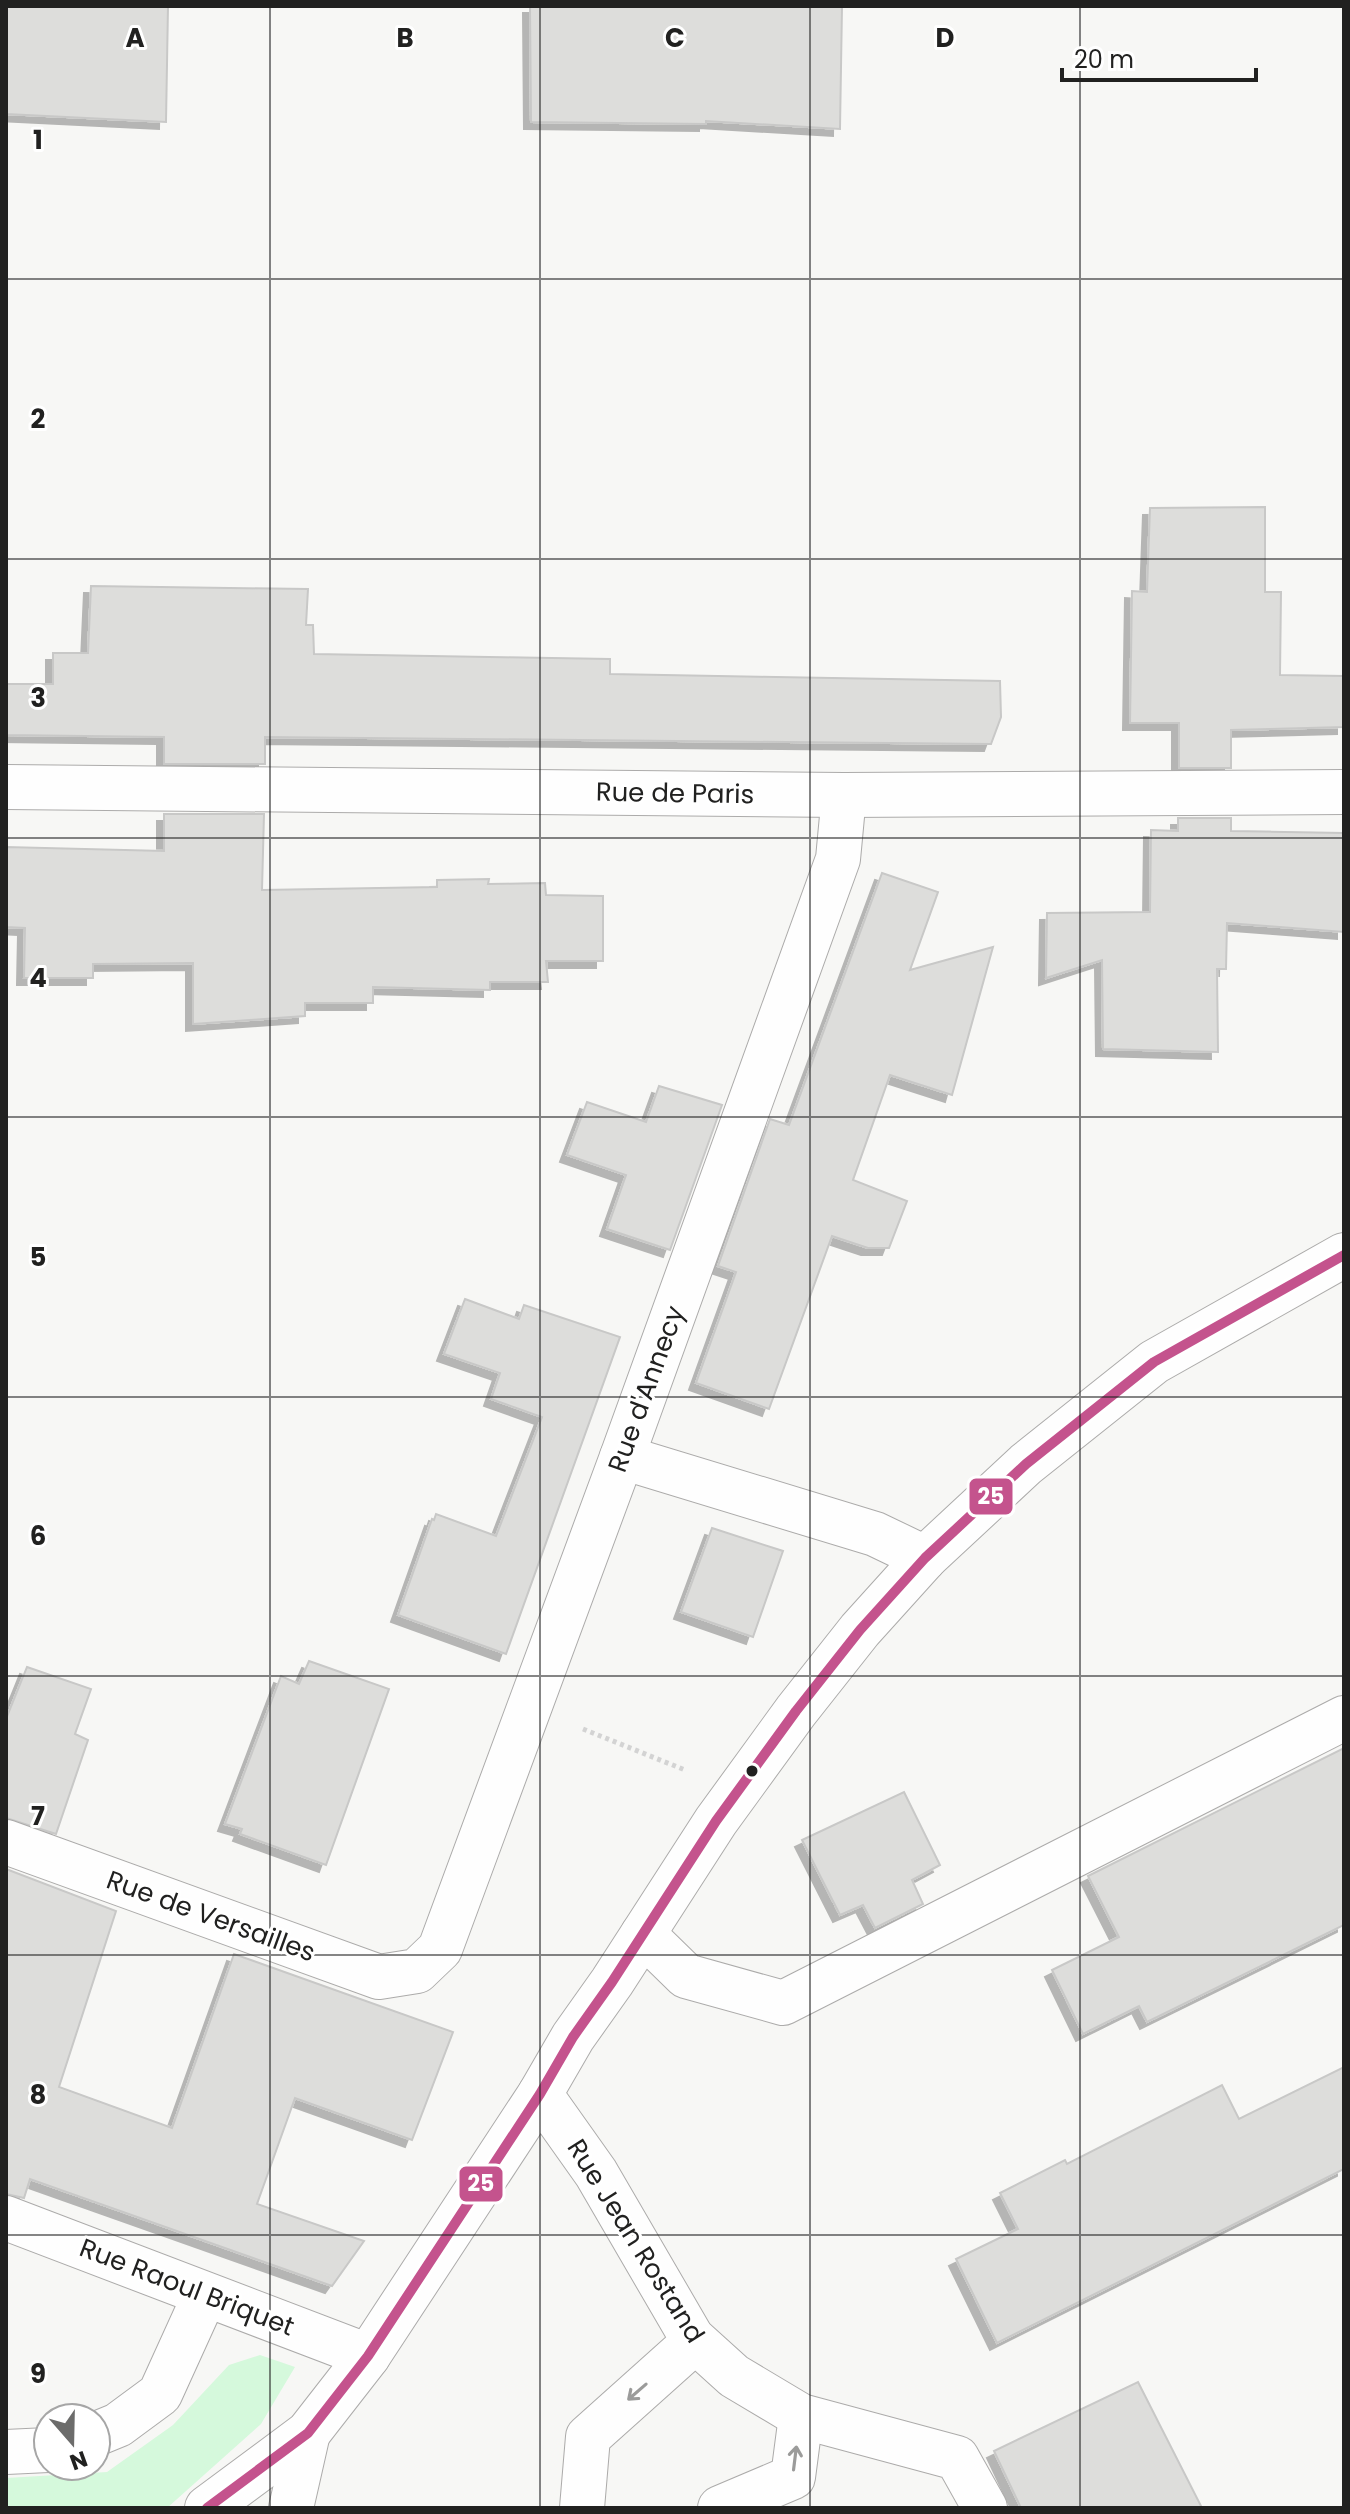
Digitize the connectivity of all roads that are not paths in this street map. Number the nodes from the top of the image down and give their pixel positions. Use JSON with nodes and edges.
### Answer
{"nodes":[{"id":1,"x":6,"y":787,"type":"edge"},
{"id":2,"x":1344,"y":792,"type":"edge"},
{"id":3,"x":844,"y":795,"type":"junction"},
{"id":4,"x":1344,"y":1255,"type":"edge"},
{"id":5,"x":622,"y":1457,"type":"junction"},
{"id":6,"x":925,"y":1558,"type":"junction"},
{"id":7,"x":1344,"y":1718,"type":"edge"},
{"id":8,"x":6,"y":1842,"type":"edge"},
{"id":9,"x":643,"y":1934,"type":"junction"},
{"id":10,"x":417,"y":1971,"type":"joint"},
{"id":11,"x":540,"y":2094,"type":"junction"},
{"id":12,"x":6,"y":2218,"type":"edge"},
{"id":13,"x":205,"y":2295,"type":"junction"},
{"id":14,"x":692,"y":2338,"type":"junction"},
{"id":15,"x":368,"y":2356,"type":"junction"},
{"id":16,"x":801,"y":2416,"type":"junction"},
{"id":17,"x":112,"y":2427,"type":"edge"},
{"id":18,"x":308,"y":2433,"type":"junction"},
{"id":19,"x":32,"y":2451,"type":"edge"},
{"id":20,"x":6,"y":2452,"type":"edge"},
{"id":21,"x":207,"y":2508,"type":"edge"},
{"id":22,"x":291,"y":2508,"type":"edge"},
{"id":23,"x":582,"y":2508,"type":"edge"},
{"id":24,"x":720,"y":2508,"type":"edge"},
{"id":25,"x":985,"y":2508,"type":"edge"}],
"edges":[{"from":1,"to":3,"type":"street","name":"Rue de Paris"},
{"from":2,"to":3,"type":"street","name":"Rue de Paris"},
{"from":3,"to":5,"type":"street","name":"Rue d'Annecy"},
{"from":4,"to":6,"type":"street"},
{"from":5,"to":6,"type":"street"},
{"from":5,"to":10,"type":"street","name":"Rue d'Annecy"},
{"from":6,"to":9,"type":"street"},
{"from":7,"to":9,"type":"street"},
{"from":8,"to":10,"type":"street","name":"Rue de Versailles"},
{"from":9,"to":11,"type":"street"},
{"from":11,"to":14,"type":"street","name":"Rue Jean Rostand"},
{"from":11,"to":15,"type":"street"},
{"from":12,"to":13,"type":"street","name":"Rue Raoul Briquet"},
{"from":13,"to":15,"type":"street","name":"Rue Raoul Briquet"},
{"from":13,"to":17,"type":"street"},
{"from":14,"to":16,"type":"street","name":"Rue Jean Rostand"},
{"from":14,"to":23,"type":"street","one_way":true},
{"from":15,"to":18,"type":"street"},
{"from":24,"to":16,"type":"street","one_way":true},
{"from":16,"to":25,"type":"street","name":"Rue Jean Rostand"},
{"from":18,"to":21,"type":"street"},
{"from":18,"to":22,"type":"street"},
{"from":19,"to":20,"type":"street"}]}
